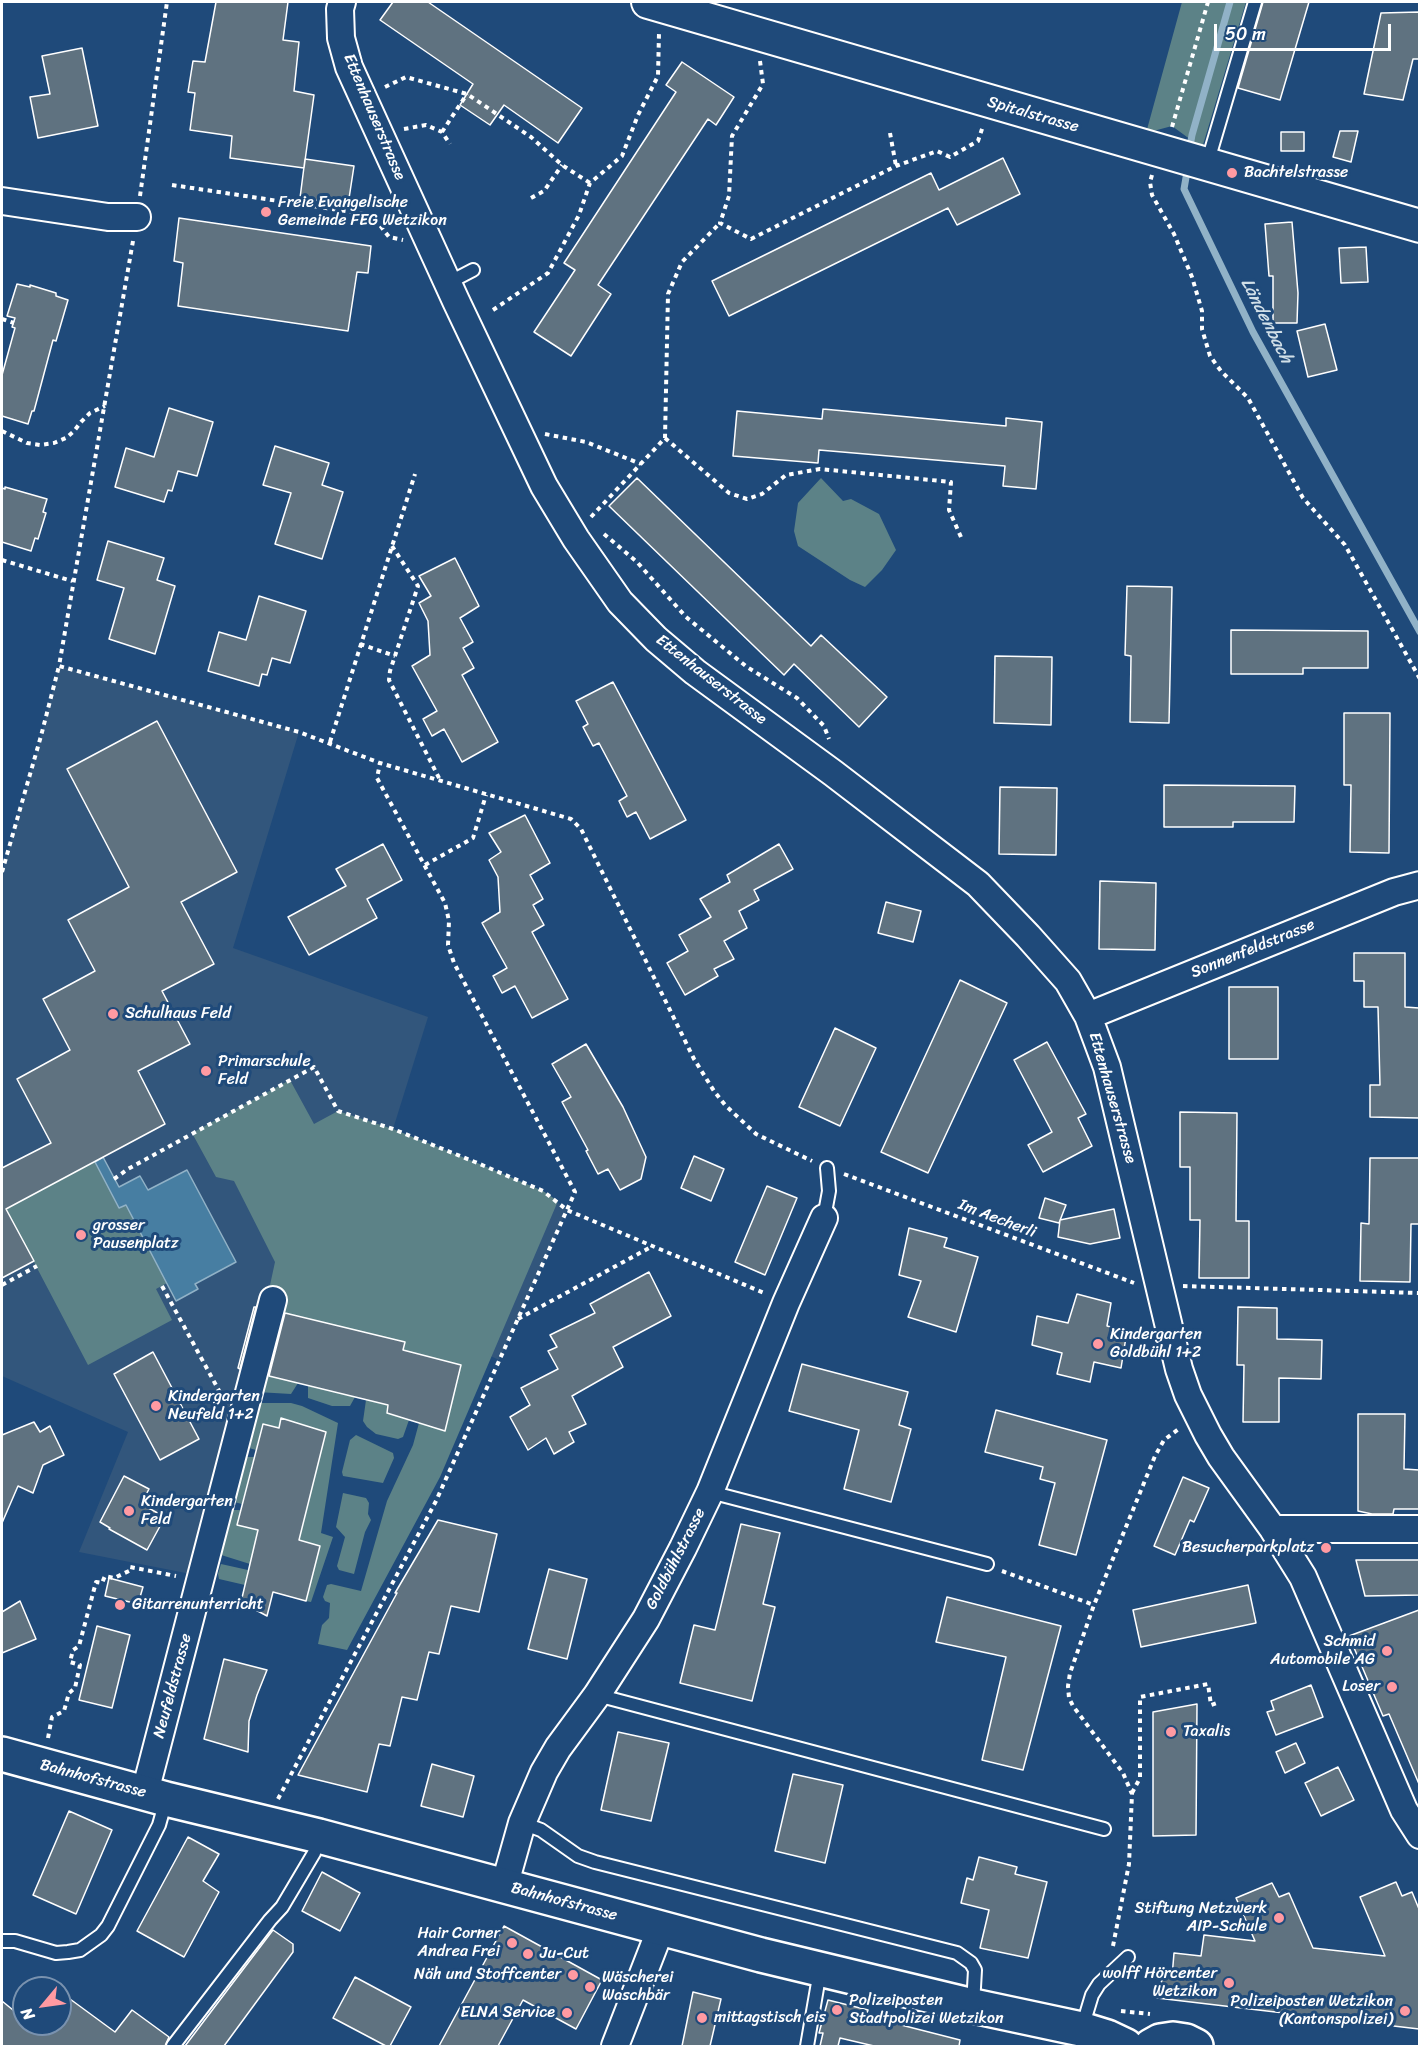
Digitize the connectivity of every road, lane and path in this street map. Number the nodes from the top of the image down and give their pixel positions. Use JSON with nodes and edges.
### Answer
{"nodes":[{"id":1,"x":167,"y":2,"type":"edge"},
{"id":2,"x":342,"y":2,"type":"edge"},
{"id":3,"x":1208,"y":2,"type":"edge"},
{"id":4,"x":1255,"y":2,"type":"edge"},
{"id":5,"x":656,"y":4,"type":"edge"},
{"id":6,"x":759,"y":51,"type":"dead end"},
{"id":7,"x":385,"y":87,"type":"dead end"},
{"id":8,"x":467,"y":94,"type":"junction"},
{"id":9,"x":985,"y":121,"type":"dead end"},
{"id":10,"x":404,"y":129,"type":"dead end"},
{"id":11,"x":442,"y":132,"type":"junction"},
{"id":12,"x":890,"y":134,"type":"dead end"},
{"id":13,"x":450,"y":144,"type":"dead end"},
{"id":14,"x":1164,"y":150,"type":"junction"},
{"id":15,"x":1202,"y":164,"type":"junction"},
{"id":16,"x":562,"y":165,"type":"junction"},
{"id":17,"x":896,"y":166,"type":"junction"},
{"id":18,"x":590,"y":183,"type":"junction"},
{"id":19,"x":172,"y":184,"type":"dead end"},
{"id":20,"x":531,"y":198,"type":"dead end"},
{"id":21,"x":2,"y":201,"type":"edge"},
{"id":22,"x":137,"y":217,"type":"junction"},
{"id":23,"x":720,"y":223,"type":"junction"},
{"id":24,"x":1419,"y":226,"type":"edge"},
{"id":25,"x":426,"y":233,"type":"junction"},
{"id":26,"x":473,"y":270,"type":"dead end"},
{"id":27,"x":448,"y":283,"type":"junction"},
{"id":28,"x":493,"y":310,"type":"dead end"},
{"id":29,"x":2,"y":319,"type":"edge"},
{"id":30,"x":14,"y":323,"type":"dead end"},
{"id":31,"x":105,"y":406,"type":"junction"},
{"id":32,"x":2,"y":431,"type":"edge"},
{"id":33,"x":539,"y":433,"type":"dead end"},
{"id":34,"x":665,"y":438,"type":"junction"},
{"id":35,"x":641,"y":464,"type":"junction"},
{"id":36,"x":415,"y":474,"type":"dead end"},
{"id":37,"x":588,"y":520,"type":"dead end"},
{"id":38,"x":596,"y":528,"type":"dead end"},
{"id":39,"x":961,"y":537,"type":"dead end"},
{"id":40,"x":391,"y":546,"type":"junction"},
{"id":41,"x":2,"y":560,"type":"edge"},
{"id":42,"x":72,"y":581,"type":"junction"},
{"id":43,"x":360,"y":644,"type":"junction"},
{"id":44,"x":395,"y":656,"type":"junction"},
{"id":45,"x":59,"y":666,"type":"junction"},
{"id":46,"x":1419,"y":679,"type":"edge"},
{"id":47,"x":330,"y":742,"type":"junction"},
{"id":48,"x":380,"y":763,"type":"junction"},
{"id":49,"x":833,"y":773,"type":"junction"},
{"id":50,"x":440,"y":781,"type":"junction"},
{"id":51,"x":486,"y":795,"type":"junction"},
{"id":52,"x":425,"y":865,"type":"junction"},
{"id":53,"x":2,"y":872,"type":"edge"},
{"id":54,"x":1419,"y":885,"type":"edge"},
{"id":55,"x":1088,"y":1016,"type":"junction"},
{"id":56,"x":827,"y":1168,"type":"junction"},
{"id":57,"x":114,"y":1179,"type":"dead end"},
{"id":58,"x":567,"y":1210,"type":"junction"},
{"id":59,"x":824,"y":1218,"type":"joint"},
{"id":60,"x":652,"y":1247,"type":"junction"},
{"id":61,"x":37,"y":1266,"type":"dead end"},
{"id":62,"x":2,"y":1285,"type":"edge"},
{"id":63,"x":162,"y":1286,"type":"dead end"},
{"id":64,"x":1160,"y":1286,"type":"junction"},
{"id":65,"x":1419,"y":1293,"type":"edge"},
{"id":66,"x":273,"y":1300,"type":"dead end"},
{"id":67,"x":786,"y":1303,"type":"junction"},
{"id":68,"x":518,"y":1320,"type":"junction"},
{"id":69,"x":1199,"y":1418,"type":"junction"},
{"id":70,"x":240,"y":1429,"type":"junction"},
{"id":71,"x":710,"y":1492,"type":"junction"},
{"id":72,"x":1274,"y":1529,"type":"junction"},
{"id":73,"x":1419,"y":1529,"type":"edge"},
{"id":74,"x":987,"y":1564,"type":"joint"},
{"id":75,"x":200,"y":1581,"type":"junction"},
{"id":76,"x":1094,"y":1605,"type":"junction"},
{"id":77,"x":597,"y":1695,"type":"junction"},
{"id":78,"x":1220,"y":1702,"type":"dead end"},
{"id":79,"x":46,"y":1748,"type":"dead end"},
{"id":80,"x":2,"y":1754,"type":"edge"},
{"id":81,"x":1132,"y":1794,"type":"junction"},
{"id":82,"x":156,"y":1796,"type":"junction"},
{"id":83,"x":265,"y":1823,"type":"junction"},
{"id":84,"x":522,"y":1823,"type":"junction"},
{"id":85,"x":1104,"y":1829,"type":"dead end"},
{"id":86,"x":1419,"y":1835,"type":"edge"},
{"id":87,"x":319,"y":1836,"type":"junction"},
{"id":88,"x":504,"y":1887,"type":"junction"},
{"id":89,"x":661,"y":1928,"type":"junction"},
{"id":90,"x":2,"y":1941,"type":"edge"},
{"id":91,"x":1128,"y":1957,"type":"dead end"},
{"id":92,"x":820,"y":1969,"type":"junction"},
{"id":93,"x":1112,"y":1971,"type":"junction"},
{"id":94,"x":973,"y":2006,"type":"junction"},
{"id":95,"x":1115,"y":2010,"type":"dead end"},
{"id":96,"x":1156,"y":2015,"type":"dead end"},
{"id":97,"x":1081,"y":2029,"type":"junction"},
{"id":98,"x":173,"y":2046,"type":"edge"},
{"id":99,"x":615,"y":2046,"type":"edge"},
{"id":100,"x":807,"y":2046,"type":"edge"},
{"id":101,"x":1126,"y":2046,"type":"edge"},
{"id":102,"x":1151,"y":2046,"type":"edge"},
{"id":103,"x":1196,"y":2046,"type":"edge"}],
"edges":[{"from":1,"to":22,"type":"path"},
{"from":2,"to":25,"type":"street","name":"Ettenhauserstrasse"},
{"from":3,"to":14,"type":"path"},
{"from":4,"to":15,"type":"lane"},
{"from":5,"to":14,"type":"street","name":"Spitalstrasse"},
{"from":5,"to":18,"type":"path"},
{"from":6,"to":23,"type":"path"},
{"from":7,"to":8,"type":"path"},
{"from":8,"to":11,"type":"path"},
{"from":8,"to":16,"type":"path"},
{"from":9,"to":17,"type":"path"},
{"from":10,"to":11,"type":"path"},
{"from":11,"to":13,"type":"path"},
{"from":12,"to":17,"type":"path"},
{"from":14,"to":15,"type":"street","name":"Spitalstrasse"},
{"from":14,"to":46,"type":"path"},
{"from":15,"to":24,"type":"street","name":"Spitalstrasse"},
{"from":16,"to":18,"type":"path"},
{"from":16,"to":20,"type":"path"},
{"from":17,"to":23,"type":"path"},
{"from":18,"to":28,"type":"path"},
{"from":19,"to":25,"type":"path"},
{"from":21,"to":22,"type":"street"},
{"from":22,"to":31,"type":"path"},
{"from":23,"to":34,"type":"path"},
{"from":25,"to":27,"type":"street","name":"Ettenhauserstrasse"},
{"from":26,"to":27,"type":"lane"},
{"from":27,"to":49,"type":"street","name":"Ettenhauserstrasse"},
{"from":29,"to":30,"type":"path"},
{"from":31,"to":32,"type":"path"},
{"from":31,"to":42,"type":"path"},
{"from":33,"to":35,"type":"path"},
{"from":34,"to":35,"type":"path"},
{"from":34,"to":39,"type":"path"},
{"from":35,"to":37,"type":"path"},
{"from":36,"to":40,"type":"path"},
{"from":38,"to":49,"type":"path"},
{"from":40,"to":43,"type":"path"},
{"from":40,"to":44,"type":"path"},
{"from":41,"to":42,"type":"path"},
{"from":42,"to":45,"type":"path"},
{"from":43,"to":44,"type":"path"},
{"from":43,"to":47,"type":"path"},
{"from":44,"to":50,"type":"path"},
{"from":45,"to":47,"type":"path","name":"Im Aecherli"},
{"from":45,"to":53,"type":"path"},
{"from":47,"to":48,"type":"path","name":"Im Aecherli"},
{"from":48,"to":50,"type":"path","name":"Im Aecherli"},
{"from":48,"to":52,"type":"path"},
{"from":49,"to":55,"type":"street","name":"Ettenhauserstrasse"},
{"from":50,"to":51,"type":"path","name":"Im Aecherli"},
{"from":51,"to":52,"type":"path"},
{"from":51,"to":56,"type":"path","name":"Im Aecherli"},
{"from":52,"to":58,"type":"path"},
{"from":54,"to":55,"type":"street","name":"Sonnenfeldstrasse"},
{"from":55,"to":64,"type":"street","name":"Ettenhauserstrasse"},
{"from":56,"to":59,"type":"lane"},
{"from":56,"to":64,"type":"path","name":"Im Aecherli"},
{"from":57,"to":58,"type":"path"},
{"from":58,"to":60,"type":"path"},
{"from":58,"to":68,"type":"path"},
{"from":59,"to":67,"type":"street","name":"Goldbühlstrasse"},
{"from":60,"to":67,"type":"path"},
{"from":60,"to":68,"type":"path"},
{"from":61,"to":62,"type":"path"},
{"from":63,"to":70,"type":"path"},
{"from":64,"to":65,"type":"path"},
{"from":64,"to":69,"type":"street","name":"Ettenhauserstrasse"},
{"from":66,"to":70,"type":"street","name":"Neufeldstrasse"},
{"from":67,"to":71,"type":"street","name":"Goldbühlstrasse"},
{"from":68,"to":83,"type":"path"},
{"from":69,"to":72,"type":"street","name":"Ettenhauserstrasse"},
{"from":69,"to":76,"type":"path"},
{"from":70,"to":75,"type":"street","name":"Neufeldstrasse"},
{"from":71,"to":74,"type":"lane"},
{"from":71,"to":77,"type":"street","name":"Goldbühlstrasse"},
{"from":72,"to":73,"type":"street"},
{"from":72,"to":86,"type":"street","name":"Ettenhauserstrasse"},
{"from":74,"to":76,"type":"path"},
{"from":75,"to":79,"type":"path"},
{"from":75,"to":82,"type":"street","name":"Neufeldstrasse"},
{"from":76,"to":81,"type":"path"},
{"from":77,"to":84,"type":"street","name":"Goldbühlstrasse"},
{"from":77,"to":85,"type":"lane"},
{"from":78,"to":81,"type":"path"},
{"from":80,"to":82,"type":"main road","name":"Bahnhofstrasse"},
{"from":81,"to":93,"type":"path"},
{"from":82,"to":83,"type":"main road","name":"Bahnhofstrasse"},
{"from":82,"to":90,"type":"lane"},
{"from":83,"to":87,"type":"main road","name":"Bahnhofstrasse"},
{"from":84,"to":88,"type":"street","name":"Goldbühlstrasse"},
{"from":84,"to":94,"type":"lane"},
{"from":87,"to":88,"type":"main road","name":"Bahnhofstrasse"},
{"from":87,"to":98,"type":"lane"},
{"from":88,"to":89,"type":"main road","name":"Bahnhofstrasse"},
{"from":89,"to":92,"type":"main road","name":"Bahnhofstrasse"},
{"from":89,"to":99,"type":"street"},
{"from":91,"to":93,"type":"lane"},
{"from":92,"to":94,"type":"main road","name":"Bahnhofstrasse"},
{"from":92,"to":100,"type":"lane"},
{"from":93,"to":97,"type":"lane"},
{"from":94,"to":97,"type":"main road","name":"Bahnhofstrasse"},
{"from":95,"to":96,"type":"path"},
{"from":97,"to":101,"type":"main road","name":"Bahnhofstrasse"},
{"from":102,"to":103,"type":"main road"}]}
